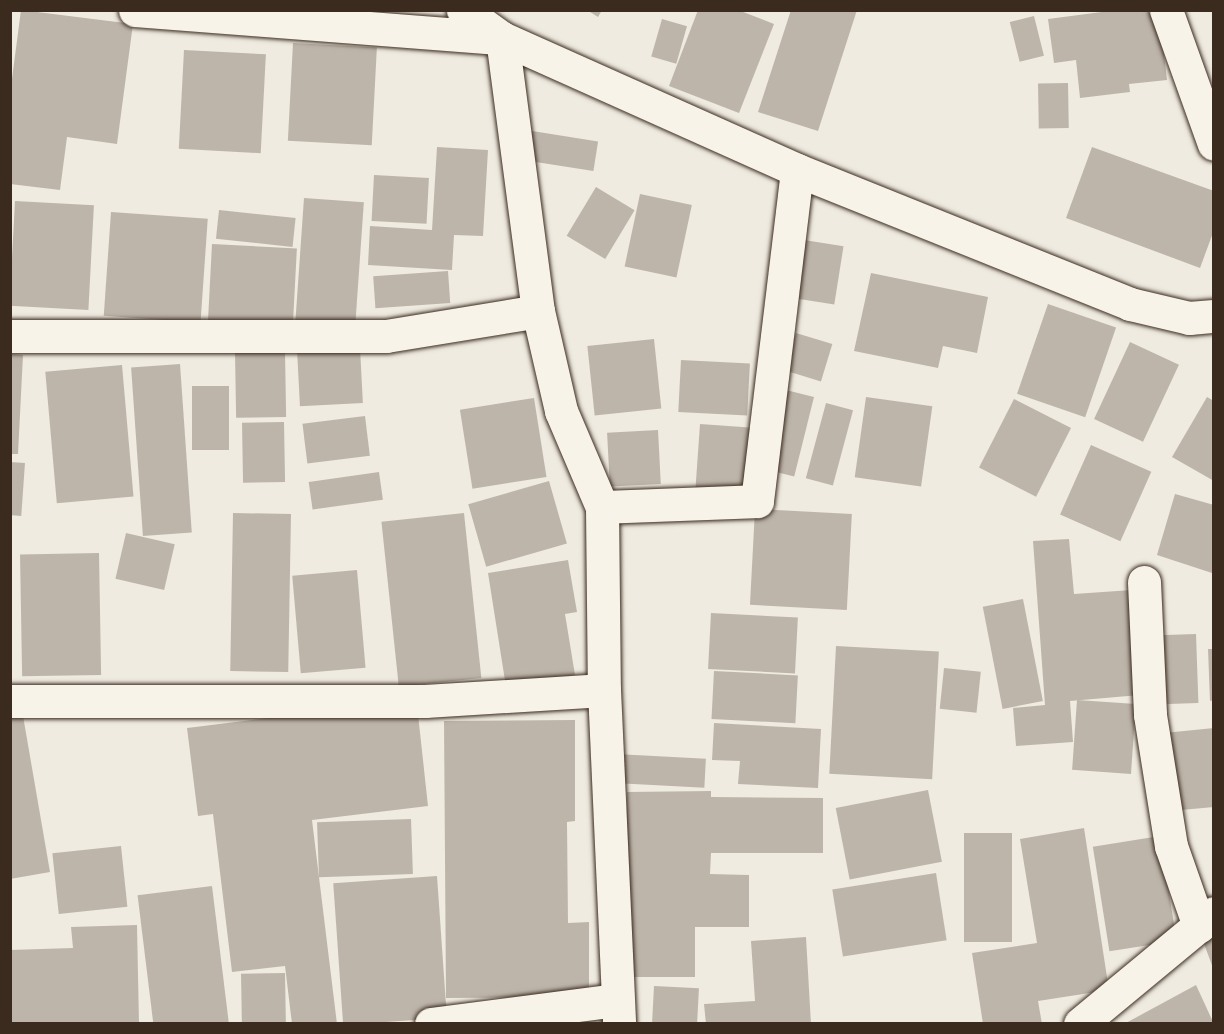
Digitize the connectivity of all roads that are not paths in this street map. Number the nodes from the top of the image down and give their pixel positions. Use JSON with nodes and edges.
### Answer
{"nodes":[{"id":1,"x":135,"y":10,"type":"edge"},
{"id":2,"x":463,"y":10,"type":"edge"},
{"id":3,"x":1166,"y":10,"type":"edge"},
{"id":4,"x":502,"y":38,"type":"junction"},
{"id":5,"x":1214,"y":144,"type":"edge"},
{"id":6,"x":797,"y":170,"type":"junction"},
{"id":7,"x":538,"y":312,"type":"junction"},
{"id":8,"x":1214,"y":316,"type":"edge"},
{"id":9,"x":10,"y":336,"type":"edge"},
{"id":10,"x":602,"y":507,"type":"junction"},
{"id":11,"x":1144,"y":582,"type":"dead end"},
{"id":12,"x":604,"y":690,"type":"junction"},
{"id":13,"x":10,"y":701,"type":"edge"},
{"id":14,"x":1206,"y":920,"type":"edge"},
{"id":15,"x":617,"y":1012,"type":"edge"},
{"id":16,"x":431,"y":1023,"type":"edge"},
{"id":17,"x":1080,"y":1023,"type":"edge"}],
"edges":[{"from":1,"to":4,"type":"street"},
{"from":2,"to":4,"type":"street"},
{"from":3,"to":5,"type":"street"},
{"from":4,"to":6,"type":"street"},
{"from":4,"to":7,"type":"street"},
{"from":6,"to":8,"type":"street"},
{"from":6,"to":10,"type":"street"},
{"from":7,"to":9,"type":"street"},
{"from":7,"to":10,"type":"street"},
{"from":10,"to":12,"type":"street"},
{"from":11,"to":14,"type":"street"},
{"from":12,"to":13,"type":"street"},
{"from":12,"to":15,"type":"street"},
{"from":14,"to":17,"type":"street"},
{"from":15,"to":16,"type":"street"}]}
